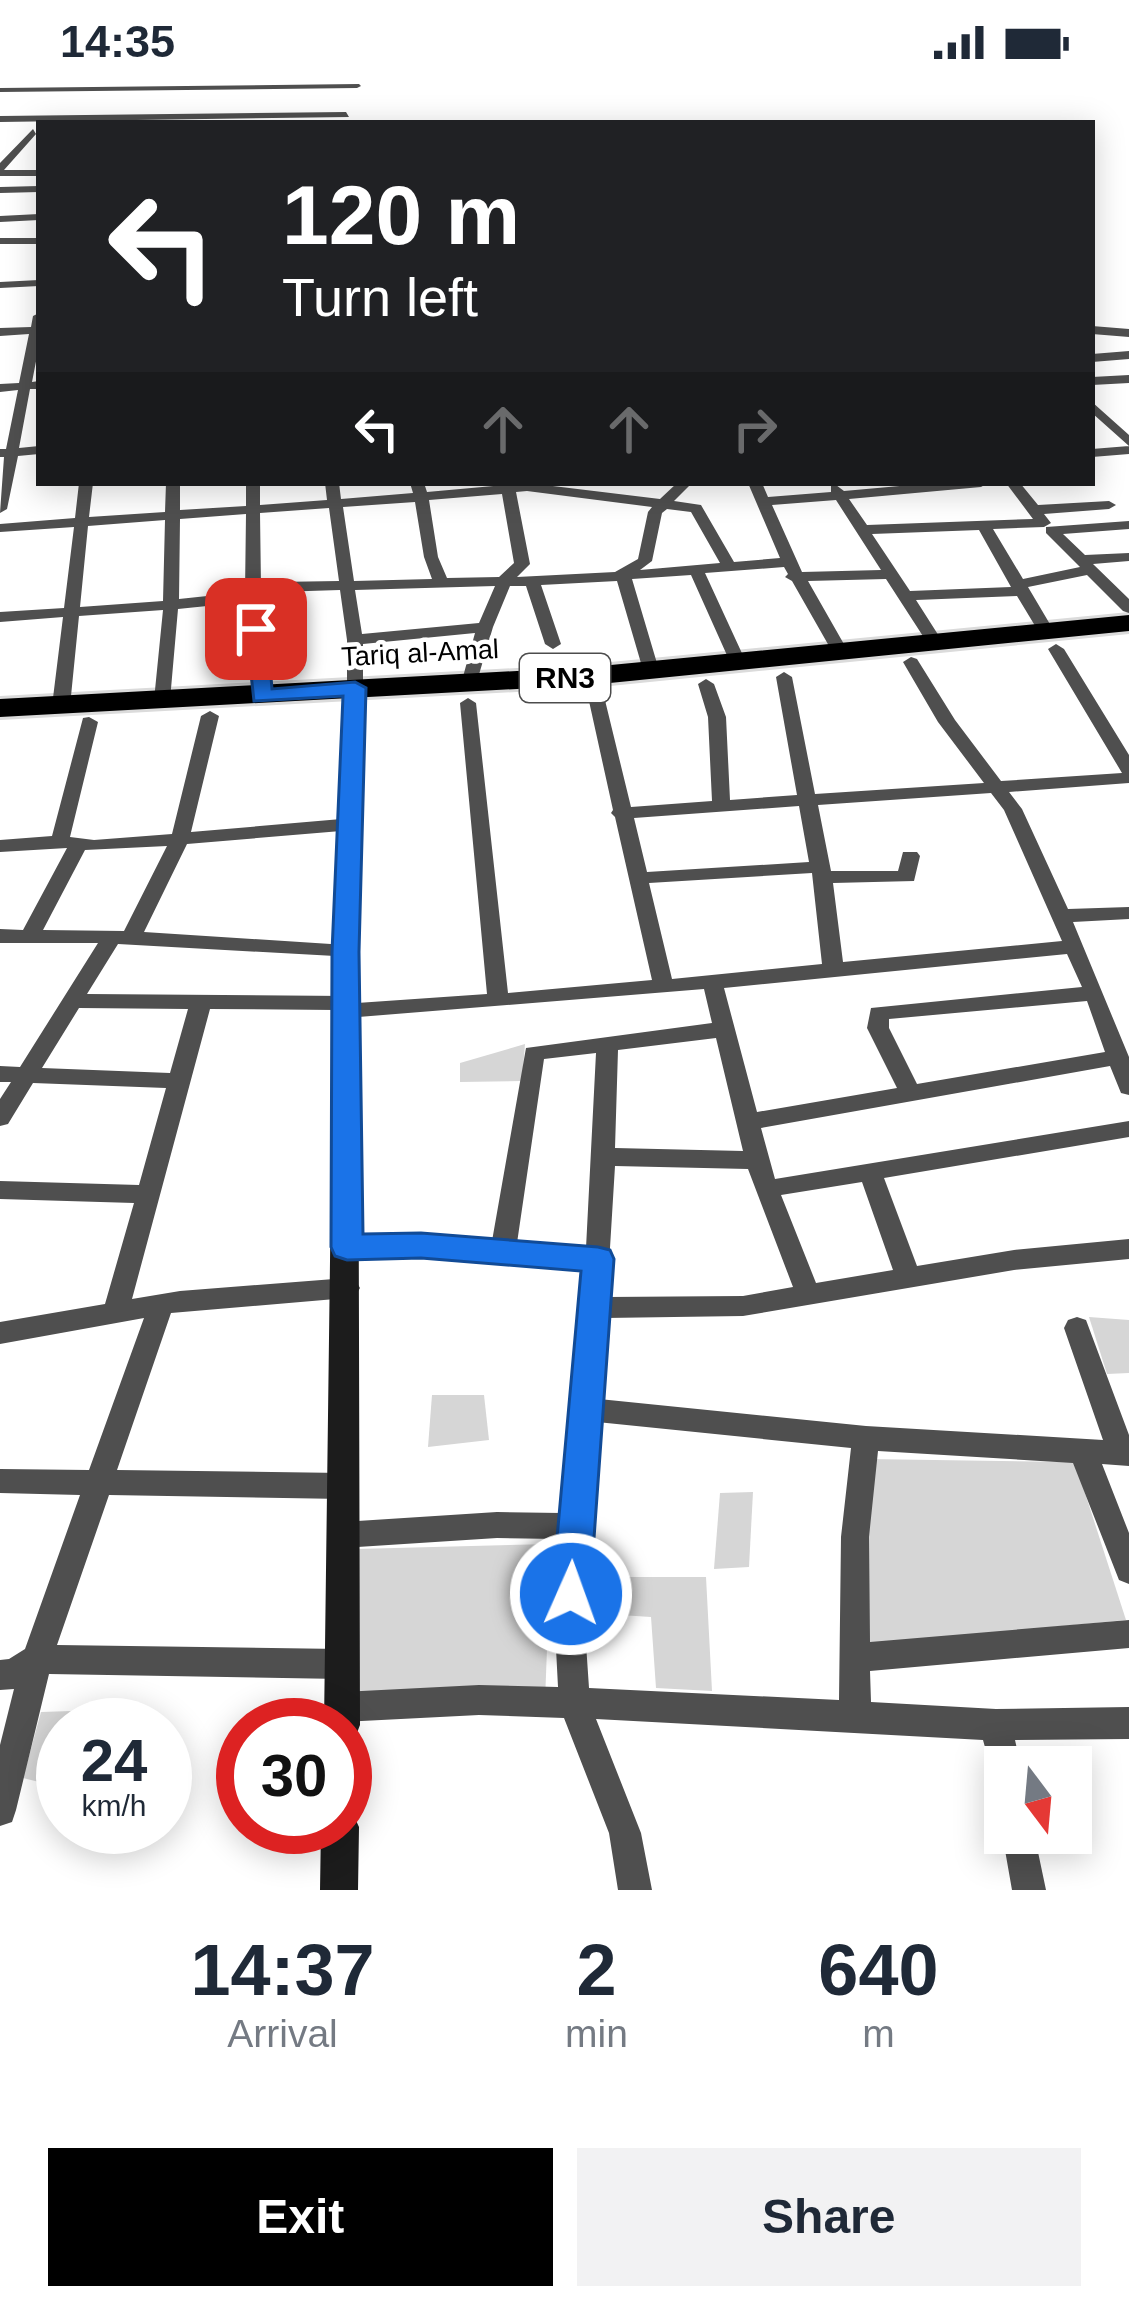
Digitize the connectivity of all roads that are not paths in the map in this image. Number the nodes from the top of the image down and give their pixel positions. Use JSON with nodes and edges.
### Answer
{"nodes":[{"id":1,"x":149,"y":86,"type":"edge"},
{"id":2,"x":191,"y":86,"type":"edge"},
{"id":3,"x":357,"y":86,"type":"edge"},
{"id":4,"x":95,"y":88,"type":"junction"},
{"id":5,"x":5,"y":91,"type":"edge"},
{"id":6,"x":346,"y":116,"type":"dead end"},
{"id":7,"x":178,"y":117,"type":"junction"},
{"id":8,"x":0,"y":118,"type":"edge"},
{"id":9,"x":79,"y":118,"type":"junction"},
{"id":10,"x":128,"y":120,"type":"edge"},
{"id":11,"x":36,"y":132,"type":"edge"},
{"id":12,"x":0,"y":133,"type":"edge"},
{"id":13,"x":0,"y":171,"type":"edge"},
{"id":14,"x":36,"y":172,"type":"edge"},
{"id":15,"x":36,"y":189,"type":"edge"},
{"id":16,"x":0,"y":190,"type":"edge"},
{"id":17,"x":36,"y":205,"type":"edge"},
{"id":18,"x":0,"y":206,"type":"edge"},
{"id":19,"x":36,"y":217,"type":"edge"},
{"id":20,"x":0,"y":219,"type":"edge"},
{"id":21,"x":0,"y":241,"type":"edge"},
{"id":22,"x":36,"y":241,"type":"edge"},
{"id":23,"x":36,"y":283,"type":"edge"},
{"id":24,"x":0,"y":285,"type":"edge"},
{"id":25,"x":36,"y":325,"type":"edge"},
{"id":26,"x":1095,"y":330,"type":"edge"},
{"id":27,"x":0,"y":332,"type":"edge"},
{"id":28,"x":1129,"y":333,"type":"edge"},
{"id":29,"x":36,"y":342,"type":"edge"},
{"id":30,"x":1129,"y":355,"type":"edge"},
{"id":31,"x":1095,"y":358,"type":"edge"},
{"id":32,"x":1129,"y":379,"type":"edge"},
{"id":33,"x":1095,"y":381,"type":"edge"},
{"id":34,"x":31,"y":386,"type":"edge"},
{"id":35,"x":0,"y":388,"type":"edge"},
{"id":36,"x":1095,"y":409,"type":"edge"},
{"id":37,"x":1129,"y":446,"type":"edge"},
{"id":38,"x":36,"y":450,"type":"edge"},
{"id":39,"x":1095,"y":452,"type":"edge"},
{"id":40,"x":5,"y":453,"type":"edge"},
{"id":41,"x":86,"y":486,"type":"edge"},
{"id":42,"x":173,"y":486,"type":"edge"},
{"id":43,"x":253,"y":486,"type":"edge"},
{"id":44,"x":332,"y":486,"type":"edge"},
{"id":45,"x":681,"y":486,"type":"edge"},
{"id":46,"x":756,"y":486,"type":"edge"},
{"id":47,"x":898,"y":486,"type":"edge"},
{"id":48,"x":1015,"y":486,"type":"edge"},
{"id":49,"x":1092,"y":486,"type":"edge"},
{"id":50,"x":508,"y":487,"type":"edge"},
{"id":51,"x":836,"y":489,"type":"edge"},
{"id":52,"x":419,"y":490,"type":"edge"},
{"id":53,"x":762,"y":502,"type":"junction"},
{"id":54,"x":334,"y":503,"type":"junction"},
{"id":55,"x":661,"y":503,"type":"junction"},
{"id":56,"x":1108,"y":505,"type":"junction"},
{"id":57,"x":0,"y":509,"type":"edge"},
{"id":58,"x":254,"y":510,"type":"junction"},
{"id":59,"x":172,"y":516,"type":"junction"},
{"id":60,"x":1043,"y":521,"type":"junction"},
{"id":61,"x":83,"y":522,"type":"junction"},
{"id":62,"x":983,"y":525,"type":"junction"},
{"id":63,"x":1128,"y":526,"type":"edge"},
{"id":64,"x":0,"y":528,"type":"edge"},
{"id":65,"x":860,"y":530,"type":"junction"},
{"id":66,"x":1129,"y":557,"type":"edge"},
{"id":67,"x":1086,"y":565,"type":"junction"},
{"id":68,"x":729,"y":566,"type":"junction"},
{"id":69,"x":696,"y":570,"type":"junction"},
{"id":70,"x":791,"y":570,"type":"junction"},
{"id":71,"x":622,"y":573,"type":"junction"},
{"id":72,"x":890,"y":574,"type":"junction"},
{"id":73,"x":506,"y":578,"type":"junction"},
{"id":74,"x":532,"y":580,"type":"junction"},
{"id":75,"x":441,"y":581,"type":"junction"},
{"id":76,"x":348,"y":586,"type":"junction"},
{"id":77,"x":1018,"y":588,"type":"junction"},
{"id":78,"x":254,"y":596,"type":"junction"},
{"id":79,"x":906,"y":596,"type":"junction"},
{"id":80,"x":171,"y":603,"type":"junction"},
{"id":81,"x":1129,"y":608,"type":"edge"},
{"id":82,"x":72,"y":612,"type":"junction"},
{"id":83,"x":0,"y":617,"type":"edge"},
{"id":84,"x":1129,"y":623,"type":"edge"},
{"id":85,"x":484,"y":627,"type":"junction"},
{"id":86,"x":356,"y":640,"type":"junction"},
{"id":87,"x":1051,"y":640,"type":"junction"},
{"id":88,"x":1129,"y":641,"type":"edge"},
{"id":89,"x":554,"y":644,"type":"dead end"},
{"id":90,"x":936,"y":644,"type":"junction"},
{"id":91,"x":841,"y":653,"type":"junction"},
{"id":92,"x":738,"y":662,"type":"junction"},
{"id":93,"x":911,"y":662,"type":"junction"},
{"id":94,"x":651,"y":670,"type":"junction"},
{"id":95,"x":784,"y":677,"type":"junction"},
{"id":96,"x":706,"y":684,"type":"junction"},
{"id":97,"x":595,"y":692,"type":"junction"},
{"id":98,"x":468,"y":694,"type":"junction"},
{"id":99,"x":262,"y":696,"type":"junction"},
{"id":100,"x":355,"y":699,"type":"junction"},
{"id":101,"x":162,"y":700,"type":"junction"},
{"id":102,"x":61,"y":706,"type":"junction"},
{"id":103,"x":0,"y":708,"type":"edge"},
{"id":104,"x":210,"y":716,"type":"junction"},
{"id":105,"x":89,"y":722,"type":"junction"},
{"id":106,"x":0,"y":726,"type":"edge"},
{"id":107,"x":1120,"y":735,"type":"edge"},
{"id":108,"x":1129,"y":774,"type":"edge"},
{"id":109,"x":994,"y":785,"type":"junction"},
{"id":110,"x":806,"y":800,"type":"junction"},
{"id":111,"x":721,"y":806,"type":"junction"},
{"id":112,"x":620,"y":813,"type":"junction"},
{"id":113,"x":353,"y":824,"type":"junction"},
{"id":114,"x":180,"y":838,"type":"junction"},
{"id":115,"x":69,"y":843,"type":"junction"},
{"id":116,"x":0,"y":846,"type":"edge"},
{"id":117,"x":910,"y":856,"type":"dead end"},
{"id":118,"x":821,"y":872,"type":"junction"},
{"id":119,"x":640,"y":878,"type":"junction"},
{"id":120,"x":1129,"y":913,"type":"edge"},
{"id":121,"x":1061,"y":916,"type":"junction"},
{"id":122,"x":31,"y":934,"type":"junction"},
{"id":123,"x":0,"y":936,"type":"edge"},
{"id":124,"x":122,"y":937,"type":"junction"},
{"id":125,"x":1074,"y":947,"type":"junction"},
{"id":126,"x":346,"y":952,"type":"junction"},
{"id":127,"x":833,"y":968,"type":"junction"},
{"id":128,"x":712,"y":981,"type":"junction"},
{"id":129,"x":663,"y":984,"type":"junction"},
{"id":130,"x":1095,"y":993,"type":"junction"},
{"id":131,"x":498,"y":1000,"type":"junction"},
{"id":132,"x":70,"y":1001,"type":"junction"},
{"id":133,"x":201,"y":1002,"type":"junction"},
{"id":134,"x":346,"y":1007,"type":"junction"},
{"id":135,"x":724,"y":1029,"type":"junction"},
{"id":136,"x":608,"y":1043,"type":"junction"},
{"id":137,"x":0,"y":1074,"type":"edge"},
{"id":138,"x":1125,"y":1074,"type":"edge"},
{"id":139,"x":25,"y":1076,"type":"junction"},
{"id":140,"x":181,"y":1082,"type":"junction"},
{"id":141,"x":910,"y":1092,"type":"junction"},
{"id":142,"x":0,"y":1118,"type":"edge"},
{"id":143,"x":748,"y":1122,"type":"junction"},
{"id":144,"x":1129,"y":1129,"type":"edge"},
{"id":145,"x":605,"y":1157,"type":"junction"},
{"id":146,"x":757,"y":1160,"type":"junction"},
{"id":147,"x":869,"y":1170,"type":"junction"},
{"id":148,"x":766,"y":1189,"type":"junction"},
{"id":149,"x":0,"y":1190,"type":"edge"},
{"id":150,"x":148,"y":1193,"type":"junction"},
{"id":151,"x":347,"y":1247,"type":"junction"},
{"id":152,"x":1129,"y":1249,"type":"edge"},
{"id":153,"x":503,"y":1252,"type":"junction"},
{"id":154,"x":598,"y":1259,"type":"junction"},
{"id":155,"x":909,"y":1279,"type":"junction"},
{"id":156,"x":347,"y":1288,"type":"junction"},
{"id":157,"x":809,"y":1297,"type":"junction"},
{"id":158,"x":160,"y":1305,"type":"junction"},
{"id":159,"x":594,"y":1308,"type":"junction"},
{"id":160,"x":116,"y":1315,"type":"junction"},
{"id":161,"x":1077,"y":1328,"type":"dead end"},
{"id":162,"x":0,"y":1333,"type":"edge"},
{"id":163,"x":586,"y":1409,"type":"junction"},
{"id":164,"x":866,"y":1438,"type":"junction"},
{"id":165,"x":1083,"y":1452,"type":"junction"},
{"id":166,"x":1126,"y":1454,"type":"edge"},
{"id":167,"x":0,"y":1481,"type":"edge"},
{"id":168,"x":98,"y":1482,"type":"junction"},
{"id":169,"x":344,"y":1486,"type":"junction"},
{"id":170,"x":574,"y":1526,"type":"junction"},
{"id":171,"x":342,"y":1535,"type":"junction"},
{"id":172,"x":1129,"y":1570,"type":"edge"},
{"id":173,"x":1129,"y":1634,"type":"edge"},
{"id":174,"x":854,"y":1658,"type":"junction"},
{"id":175,"x":38,"y":1659,"type":"junction"},
{"id":176,"x":341,"y":1664,"type":"junction"},
{"id":177,"x":0,"y":1676,"type":"edge"},
{"id":178,"x":342,"y":1698,"type":"edge"},
{"id":179,"x":575,"y":1706,"type":"junction"},
{"id":180,"x":372,"y":1712,"type":"edge"},
{"id":181,"x":855,"y":1717,"type":"junction"},
{"id":182,"x":1129,"y":1723,"type":"edge"},
{"id":183,"x":996,"y":1725,"type":"junction"},
{"id":184,"x":1000,"y":1746,"type":"edge"},
{"id":185,"x":0,"y":1810,"type":"edge"},
{"id":186,"x":340,"y":1854,"type":"edge"},
{"id":187,"x":1022,"y":1854,"type":"edge"},
{"id":188,"x":339,"y":1890,"type":"edge"},
{"id":189,"x":635,"y":1890,"type":"edge"},
{"id":190,"x":1029,"y":1890,"type":"edge"}],
"edges":[{"from":1,"to":2,"type":"street"},
{"from":1,"to":4,"type":"street"},
{"from":1,"to":10,"type":"street"},
{"from":2,"to":3,"type":"street"},
{"from":2,"to":7,"type":"street"},
{"from":4,"to":5,"type":"street"},
{"from":4,"to":9,"type":"street"},
{"from":6,"to":7,"type":"street"},
{"from":7,"to":10,"type":"street"},
{"from":8,"to":9,"type":"street"},
{"from":9,"to":10,"type":"street"},
{"from":11,"to":12,"type":"street"},
{"from":11,"to":13,"type":"street"},
{"from":13,"to":14,"type":"street"},
{"from":15,"to":16,"type":"street"},
{"from":17,"to":18,"type":"street"},
{"from":19,"to":20,"type":"street"},
{"from":21,"to":22,"type":"street"},
{"from":23,"to":24,"type":"street"},
{"from":25,"to":27,"type":"street"},
{"from":26,"to":28,"type":"street"},
{"from":29,"to":34,"type":"street"},
{"from":30,"to":31,"type":"street"},
{"from":32,"to":33,"type":"street"},
{"from":34,"to":35,"type":"street"},
{"from":34,"to":40,"type":"street"},
{"from":36,"to":37,"type":"street"},
{"from":37,"to":39,"type":"street"},
{"from":38,"to":40,"type":"street"},
{"from":40,"to":57,"type":"street"},
{"from":41,"to":61,"type":"street"},
{"from":42,"to":59,"type":"street"},
{"from":43,"to":58,"type":"street"},
{"from":44,"to":54,"type":"street"},
{"from":45,"to":55,"type":"street"},
{"from":46,"to":53,"type":"street"},
{"from":47,"to":51,"type":"street"},
{"from":48,"to":60,"type":"street"},
{"from":49,"to":56,"type":"street"},
{"from":50,"to":52,"type":"street"},
{"from":50,"to":55,"type":"street"},
{"from":50,"to":73,"type":"street"},
{"from":51,"to":53,"type":"street"},
{"from":51,"to":65,"type":"street"},
{"from":52,"to":54,"type":"street"},
{"from":52,"to":75,"type":"street"},
{"from":53,"to":70,"type":"street"},
{"from":54,"to":58,"type":"street"},
{"from":54,"to":76,"type":"street"},
{"from":55,"to":68,"type":"street"},
{"from":55,"to":71,"type":"street"},
{"from":56,"to":60,"type":"street"},
{"from":56,"to":63,"type":"street"},
{"from":58,"to":59,"type":"street"},
{"from":58,"to":78,"type":"street"},
{"from":59,"to":61,"type":"street"},
{"from":59,"to":80,"type":"street"},
{"from":60,"to":62,"type":"street"},
{"from":60,"to":63,"type":"street"},
{"from":60,"to":67,"type":"street"},
{"from":61,"to":64,"type":"street"},
{"from":61,"to":82,"type":"street"},
{"from":62,"to":65,"type":"street"},
{"from":62,"to":77,"type":"street"},
{"from":65,"to":72,"type":"street"},
{"from":66,"to":67,"type":"street"},
{"from":67,"to":77,"type":"street"},
{"from":67,"to":81,"type":"street"},
{"from":68,"to":69,"type":"street"},
{"from":68,"to":70,"type":"street"},
{"from":69,"to":71,"type":"street"},
{"from":69,"to":92,"type":"street"},
{"from":70,"to":72,"type":"street"},
{"from":70,"to":91,"type":"street"},
{"from":71,"to":74,"type":"street"},
{"from":71,"to":94,"type":"street"},
{"from":72,"to":79,"type":"street"},
{"from":73,"to":74,"type":"street"},
{"from":73,"to":75,"type":"street"},
{"from":73,"to":85,"type":"street"},
{"from":74,"to":89,"type":"street"},
{"from":75,"to":76,"type":"street"},
{"from":76,"to":78,"type":"street"},
{"from":76,"to":86,"type":"street"},
{"from":77,"to":79,"type":"street"},
{"from":77,"to":87,"type":"street"},
{"from":78,"to":80,"type":"street"},
{"from":78,"to":99,"type":"street"},
{"from":79,"to":90,"type":"street"},
{"from":80,"to":82,"type":"street"},
{"from":80,"to":101,"type":"street"},
{"from":82,"to":83,"type":"street"},
{"from":82,"to":102,"type":"street"},
{"from":84,"to":87,"type":"highway","name":"Tariq al-Amal","number":"RN3"},
{"from":85,"to":86,"type":"street"},
{"from":85,"to":98,"type":"street"},
{"from":86,"to":100,"type":"street"},
{"from":87,"to":88,"type":"highway","name":"Tariq al-Amal","number":"RN3"},
{"from":87,"to":90,"type":"highway","name":"Tariq al-Amal","number":"RN3"},
{"from":87,"to":93,"type":"highway","name":"Tariq al-Amal","number":"RN3"},
{"from":87,"to":107,"type":"street"},
{"from":90,"to":91,"type":"highway","name":"Tariq al-Amal","number":"RN3"},
{"from":91,"to":92,"type":"highway","name":"Tariq al-Amal","number":"RN3"},
{"from":92,"to":94,"type":"highway","name":"Tariq al-Amal","number":"RN3"},
{"from":93,"to":95,"type":"highway","name":"Tariq al-Amal","number":"RN3"},
{"from":93,"to":109,"type":"street"},
{"from":94,"to":98,"type":"highway","name":"Tariq al-Amal","number":"RN3"},
{"from":95,"to":96,"type":"highway","name":"Tariq al-Amal","number":"RN3"},
{"from":95,"to":110,"type":"street"},
{"from":96,"to":97,"type":"highway","name":"Tariq al-Amal","number":"RN3"},
{"from":96,"to":111,"type":"street"},
{"from":97,"to":98,"type":"highway","name":"Tariq al-Amal","number":"RN3"},
{"from":97,"to":112,"type":"street"},
{"from":98,"to":100,"type":"highway","name":"Tariq al-Amal","number":"RN3"},
{"from":98,"to":131,"type":"street"},
{"from":99,"to":100,"type":"highway","name":"Tariq al-Amal","number":"RN3"},
{"from":99,"to":101,"type":"highway","name":"Tariq al-Amal","number":"RN3"},
{"from":100,"to":104,"type":"highway","name":"Tariq al-Amal","number":"RN3"},
{"from":100,"to":113,"type":"street"},
{"from":101,"to":102,"type":"highway","name":"Tariq al-Amal","number":"RN3"},
{"from":102,"to":103,"type":"highway","name":"Tariq al-Amal","number":"RN3"},
{"from":104,"to":105,"type":"highway","name":"Tariq al-Amal","number":"RN3"},
{"from":104,"to":114,"type":"street"},
{"from":105,"to":106,"type":"highway","name":"Tariq al-Amal","number":"RN3"},
{"from":105,"to":115,"type":"street"},
{"from":107,"to":108,"type":"street"},
{"from":108,"to":109,"type":"street"},
{"from":109,"to":110,"type":"street"},
{"from":109,"to":121,"type":"street"},
{"from":110,"to":111,"type":"street"},
{"from":110,"to":118,"type":"street"},
{"from":111,"to":112,"type":"street"},
{"from":112,"to":119,"type":"street"},
{"from":113,"to":114,"type":"street"},
{"from":113,"to":126,"type":"street"},
{"from":114,"to":115,"type":"street"},
{"from":114,"to":124,"type":"street"},
{"from":115,"to":116,"type":"street"},
{"from":115,"to":122,"type":"street"},
{"from":117,"to":118,"type":"street"},
{"from":118,"to":119,"type":"street"},
{"from":118,"to":127,"type":"street"},
{"from":119,"to":129,"type":"street"},
{"from":120,"to":121,"type":"street"},
{"from":121,"to":125,"type":"street"},
{"from":122,"to":123,"type":"street"},
{"from":122,"to":124,"type":"street"},
{"from":124,"to":126,"type":"street"},
{"from":124,"to":132,"type":"street"},
{"from":125,"to":127,"type":"street"},
{"from":125,"to":130,"type":"street"},
{"from":126,"to":134,"type":"street"},
{"from":127,"to":128,"type":"street"},
{"from":128,"to":129,"type":"street"},
{"from":128,"to":135,"type":"street"},
{"from":129,"to":131,"type":"street"},
{"from":130,"to":138,"type":"street"},
{"from":130,"to":141,"type":"street"},
{"from":131,"to":134,"type":"street"},
{"from":132,"to":133,"type":"street"},
{"from":132,"to":139,"type":"street"},
{"from":133,"to":134,"type":"street"},
{"from":133,"to":140,"type":"street"},
{"from":134,"to":151,"type":"street"},
{"from":135,"to":136,"type":"street"},
{"from":135,"to":143,"type":"street"},
{"from":136,"to":145,"type":"street"},
{"from":136,"to":153,"type":"street"},
{"from":137,"to":139,"type":"street"},
{"from":138,"to":141,"type":"street"},
{"from":139,"to":140,"type":"street"},
{"from":139,"to":142,"type":"street"},
{"from":140,"to":150,"type":"street"},
{"from":141,"to":143,"type":"street"},
{"from":143,"to":146,"type":"street"},
{"from":144,"to":147,"type":"street"},
{"from":145,"to":146,"type":"street"},
{"from":145,"to":154,"type":"street"},
{"from":146,"to":148,"type":"street"},
{"from":147,"to":148,"type":"street"},
{"from":147,"to":155,"type":"street"},
{"from":148,"to":157,"type":"street"},
{"from":149,"to":150,"type":"street"},
{"from":150,"to":160,"type":"street"},
{"from":151,"to":153,"type":"street"},
{"from":151,"to":156,"type":"street"},
{"from":152,"to":155,"type":"street"},
{"from":153,"to":154,"type":"street"},
{"from":154,"to":159,"type":"street"},
{"from":155,"to":157,"type":"street"},
{"from":156,"to":158,"type":"street"},
{"from":156,"to":169,"type":"street"},
{"from":157,"to":159,"type":"street"},
{"from":158,"to":160,"type":"street"},
{"from":158,"to":168,"type":"street"},
{"from":159,"to":163,"type":"street"},
{"from":160,"to":162,"type":"street"},
{"from":161,"to":166,"type":"street"},
{"from":163,"to":164,"type":"street"},
{"from":163,"to":170,"type":"street"},
{"from":164,"to":165,"type":"street"},
{"from":164,"to":174,"type":"street"},
{"from":165,"to":166,"type":"street"},
{"from":165,"to":172,"type":"street"},
{"from":167,"to":168,"type":"street"},
{"from":168,"to":169,"type":"street"},
{"from":168,"to":175,"type":"street"},
{"from":169,"to":171,"type":"street"},
{"from":170,"to":171,"type":"street"},
{"from":170,"to":179,"type":"street"},
{"from":171,"to":176,"type":"street"},
{"from":173,"to":174,"type":"street"},
{"from":174,"to":181,"type":"street"},
{"from":175,"to":176,"type":"street"},
{"from":175,"to":177,"type":"street"},
{"from":175,"to":185,"type":"street"},
{"from":176,"to":178,"type":"street"},
{"from":179,"to":180,"type":"street"},
{"from":179,"to":181,"type":"street"},
{"from":179,"to":189,"type":"street"},
{"from":181,"to":183,"type":"street"},
{"from":182,"to":183,"type":"street"},
{"from":183,"to":184,"type":"street"},
{"from":186,"to":188,"type":"street"},
{"from":187,"to":190,"type":"street"}]}
